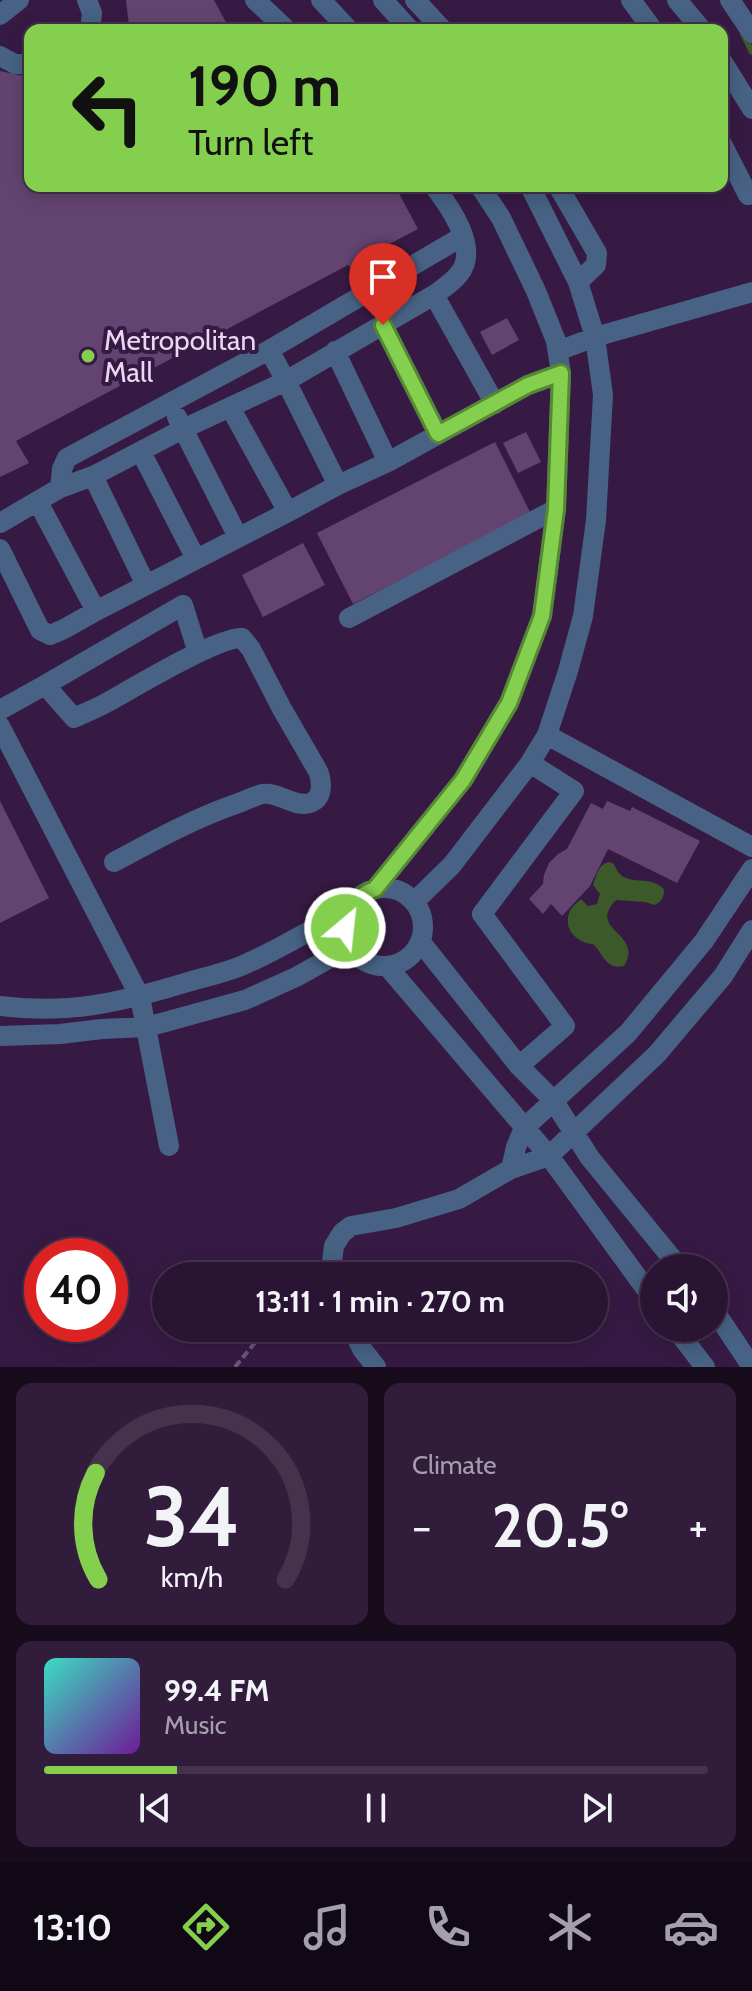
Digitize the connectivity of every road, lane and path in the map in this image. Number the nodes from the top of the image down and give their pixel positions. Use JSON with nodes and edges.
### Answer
{"nodes":[{"id":1,"x":19,"y":0,"type":"edge"},
{"id":2,"x":87,"y":0,"type":"edge"},
{"id":3,"x":255,"y":0,"type":"edge"},
{"id":4,"x":321,"y":0,"type":"edge"},
{"id":5,"x":383,"y":0,"type":"edge"},
{"id":6,"x":415,"y":0,"type":"edge"},
{"id":7,"x":631,"y":0,"type":"edge"},
{"id":8,"x":677,"y":0,"type":"edge"},
{"id":9,"x":730,"y":0,"type":"edge"},
{"id":10,"x":0,"y":15,"type":"edge"},
{"id":11,"x":91,"y":24,"type":"edge"},
{"id":12,"x":281,"y":24,"type":"edge"},
{"id":13,"x":343,"y":24,"type":"edge"},
{"id":14,"x":405,"y":24,"type":"edge"},
{"id":15,"x":437,"y":24,"type":"edge"},
{"id":16,"x":649,"y":24,"type":"edge"},
{"id":17,"x":697,"y":24,"type":"edge"},
{"id":18,"x":752,"y":33,"type":"edge"},
{"id":19,"x":0,"y":56,"type":"edge"},
{"id":20,"x":24,"y":64,"type":"edge"},
{"id":21,"x":728,"y":71,"type":"edge"},
{"id":22,"x":752,"y":109,"type":"edge"},
{"id":23,"x":728,"y":156,"type":"edge"},
{"id":24,"x":439,"y":192,"type":"edge"},
{"id":25,"x":484,"y":192,"type":"edge"},
{"id":26,"x":533,"y":192,"type":"edge"},
{"id":27,"x":561,"y":192,"type":"edge"},
{"id":28,"x":748,"y":195,"type":"dead end"},
{"id":29,"x":463,"y":236,"type":"junction"},
{"id":30,"x":578,"y":282,"type":"junction"},
{"id":31,"x":752,"y":292,"type":"edge"},
{"id":32,"x":434,"y":295,"type":"junction"},
{"id":33,"x":383,"y":325,"type":"junction"},
{"id":34,"x":595,"y":337,"type":"junction"},
{"id":35,"x":269,"y":350,"type":"junction"},
{"id":36,"x":335,"y":351,"type":"junction"},
{"id":37,"x":558,"y":351,"type":"junction"},
{"id":38,"x":561,"y":373,"type":"junction"},
{"id":39,"x":286,"y":381,"type":"junction"},
{"id":40,"x":170,"y":402,"type":"junction"},
{"id":41,"x":495,"y":404,"type":"junction"},
{"id":42,"x":230,"y":407,"type":"junction"},
{"id":43,"x":183,"y":429,"type":"junction"},
{"id":44,"x":438,"y":434,"type":"junction"},
{"id":45,"x":141,"y":452,"type":"junction"},
{"id":46,"x":388,"y":462,"type":"junction"},
{"id":47,"x":93,"y":476,"type":"junction"},
{"id":48,"x":338,"y":485,"type":"junction"},
{"id":49,"x":60,"y":488,"type":"junction"},
{"id":50,"x":38,"y":502,"type":"junction"},
{"id":51,"x":556,"y":509,"type":"junction"},
{"id":52,"x":288,"y":512,"type":"junction"},
{"id":53,"x":0,"y":523,"type":"edge"},
{"id":54,"x":238,"y":537,"type":"junction"},
{"id":55,"x":0,"y":549,"type":"edge"},
{"id":56,"x":196,"y":559,"type":"junction"},
{"id":57,"x":168,"y":574,"type":"junction"},
{"id":58,"x":146,"y":585,"type":"junction"},
{"id":59,"x":183,"y":605,"type":"junction"},
{"id":60,"x":96,"y":611,"type":"junction"},
{"id":61,"x":349,"y":618,"type":"dead end"},
{"id":62,"x":198,"y":653,"type":"junction"},
{"id":63,"x":45,"y":685,"type":"junction"},
{"id":64,"x":0,"y":710,"type":"edge"},
{"id":65,"x":0,"y":726,"type":"edge"},
{"id":66,"x":547,"y":735,"type":"junction"},
{"id":67,"x":530,"y":763,"type":"junction"},
{"id":68,"x":752,"y":847,"type":"edge"},
{"id":69,"x":114,"y":862,"type":"dead end"},
{"id":70,"x":752,"y":869,"type":"edge"},
{"id":71,"x":375,"y":889,"type":"junction"},
{"id":72,"x":414,"y":902,"type":"junction"},
{"id":73,"x":350,"y":908,"type":"junction"},
{"id":74,"x":752,"y":930,"type":"edge"},
{"id":75,"x":420,"y":941,"type":"junction"},
{"id":76,"x":350,"y":947,"type":"junction"},
{"id":77,"x":387,"y":966,"type":"junction"},
{"id":78,"x":140,"y":997,"type":"junction"},
{"id":79,"x":0,"y":1006,"type":"edge"},
{"id":80,"x":147,"y":1027,"type":"junction"},
{"id":81,"x":0,"y":1036,"type":"edge"},
{"id":82,"x":519,"y":1066,"type":"junction"},
{"id":83,"x":553,"y":1100,"type":"junction"},
{"id":84,"x":524,"y":1128,"type":"junction"},
{"id":85,"x":575,"y":1132,"type":"junction"},
{"id":86,"x":169,"y":1146,"type":"dead end"},
{"id":87,"x":549,"y":1156,"type":"junction"},
{"id":88,"x":511,"y":1169,"type":"junction"},
{"id":89,"x":669,"y":1254,"type":"edge"},
{"id":90,"x":332,"y":1262,"type":"edge"},
{"id":91,"x":640,"y":1281,"type":"edge"},
{"id":92,"x":728,"y":1331,"type":"edge"},
{"id":93,"x":256,"y":1342,"type":"edge"},
{"id":94,"x":359,"y":1342,"type":"edge"},
{"id":95,"x":686,"y":1342,"type":"edge"},
{"id":96,"x":235,"y":1367,"type":"edge"},
{"id":97,"x":376,"y":1367,"type":"edge"},
{"id":98,"x":705,"y":1367,"type":"edge"},
{"id":99,"x":752,"y":1367,"type":"edge"}],
"edges":[{"from":1,"to":10,"type":"street"},
{"from":2,"to":11,"type":"street"},
{"from":3,"to":12,"type":"street"},
{"from":4,"to":13,"type":"street"},
{"from":5,"to":14,"type":"street"},
{"from":6,"to":15,"type":"street"},
{"from":7,"to":16,"type":"street"},
{"from":8,"to":17,"type":"street"},
{"from":9,"to":18,"type":"street"},
{"from":19,"to":20,"type":"street"},
{"from":21,"to":22,"type":"street"},
{"from":23,"to":28,"type":"street"},
{"from":24,"to":29,"type":"street"},
{"from":25,"to":37,"type":"street"},
{"from":26,"to":30,"type":"street"},
{"from":27,"to":30,"type":"street"},
{"from":29,"to":32,"type":"street"},
{"from":29,"to":35,"type":"street"},
{"from":30,"to":34,"type":"street"},
{"from":31,"to":34,"type":"street"},
{"from":32,"to":33,"type":"street"},
{"from":32,"to":41,"type":"street"},
{"from":33,"to":36,"type":"street"},
{"from":33,"to":44,"type":"street"},
{"from":34,"to":37,"type":"street"},
{"from":34,"to":66,"type":"street"},
{"from":35,"to":39,"type":"street"},
{"from":35,"to":40,"type":"street"},
{"from":36,"to":39,"type":"street"},
{"from":36,"to":46,"type":"street"},
{"from":37,"to":38,"type":"street"},
{"from":38,"to":41,"type":"street"},
{"from":38,"to":51,"type":"street"},
{"from":39,"to":42,"type":"street"},
{"from":39,"to":48,"type":"street"},
{"from":40,"to":43,"type":"street"},
{"from":40,"to":49,"type":"street"},
{"from":41,"to":44,"type":"street"},
{"from":42,"to":43,"type":"street"},
{"from":42,"to":52,"type":"street"},
{"from":43,"to":45,"type":"street"},
{"from":43,"to":54,"type":"street"},
{"from":44,"to":46,"type":"street"},
{"from":45,"to":47,"type":"street"},
{"from":45,"to":56,"type":"street"},
{"from":46,"to":48,"type":"street"},
{"from":47,"to":49,"type":"street"},
{"from":47,"to":58,"type":"street"},
{"from":48,"to":52,"type":"street"},
{"from":49,"to":50,"type":"street"},
{"from":50,"to":53,"type":"street"},
{"from":50,"to":60,"type":"street"},
{"from":51,"to":61,"type":"street"},
{"from":51,"to":71,"type":"street"},
{"from":52,"to":54,"type":"street"},
{"from":54,"to":56,"type":"street"},
{"from":55,"to":60,"type":"street"},
{"from":56,"to":57,"type":"street"},
{"from":57,"to":58,"type":"street"},
{"from":57,"to":59,"type":"street"},
{"from":58,"to":60,"type":"street"},
{"from":59,"to":62,"type":"street"},
{"from":59,"to":63,"type":"street"},
{"from":62,"to":63,"type":"street"},
{"from":62,"to":69,"type":"street"},
{"from":63,"to":64,"type":"street"},
{"from":65,"to":78,"type":"street"},
{"from":66,"to":67,"type":"street"},
{"from":66,"to":68,"type":"street"},
{"from":67,"to":72,"type":"street"},
{"from":67,"to":82,"type":"street"},
{"from":70,"to":83,"type":"street"},
{"from":71,"to":72,"type":"street"},
{"from":71,"to":73,"type":"street"},
{"from":72,"to":75,"type":"street"},
{"from":73,"to":76,"type":"street"},
{"from":73,"to":78,"type":"street"},
{"from":74,"to":85,"type":"street"},
{"from":75,"to":77,"type":"street"},
{"from":75,"to":82,"type":"street"},
{"from":76,"to":77,"type":"street"},
{"from":76,"to":80,"type":"street"},
{"from":77,"to":84,"type":"street"},
{"from":78,"to":79,"type":"street"},
{"from":78,"to":80,"type":"street"},
{"from":80,"to":81,"type":"street"},
{"from":80,"to":86,"type":"street"},
{"from":82,"to":83,"type":"street"},
{"from":83,"to":84,"type":"street"},
{"from":83,"to":85,"type":"street"},
{"from":84,"to":87,"type":"street"},
{"from":84,"to":88,"type":"street"},
{"from":85,"to":87,"type":"street"},
{"from":85,"to":89,"type":"street"},
{"from":87,"to":88,"type":"street"},
{"from":87,"to":91,"type":"street"},
{"from":88,"to":90,"type":"street"},
{"from":92,"to":99,"type":"street"},
{"from":93,"to":96,"type":"path"},
{"from":94,"to":97,"type":"street"},
{"from":95,"to":98,"type":"street"}]}
